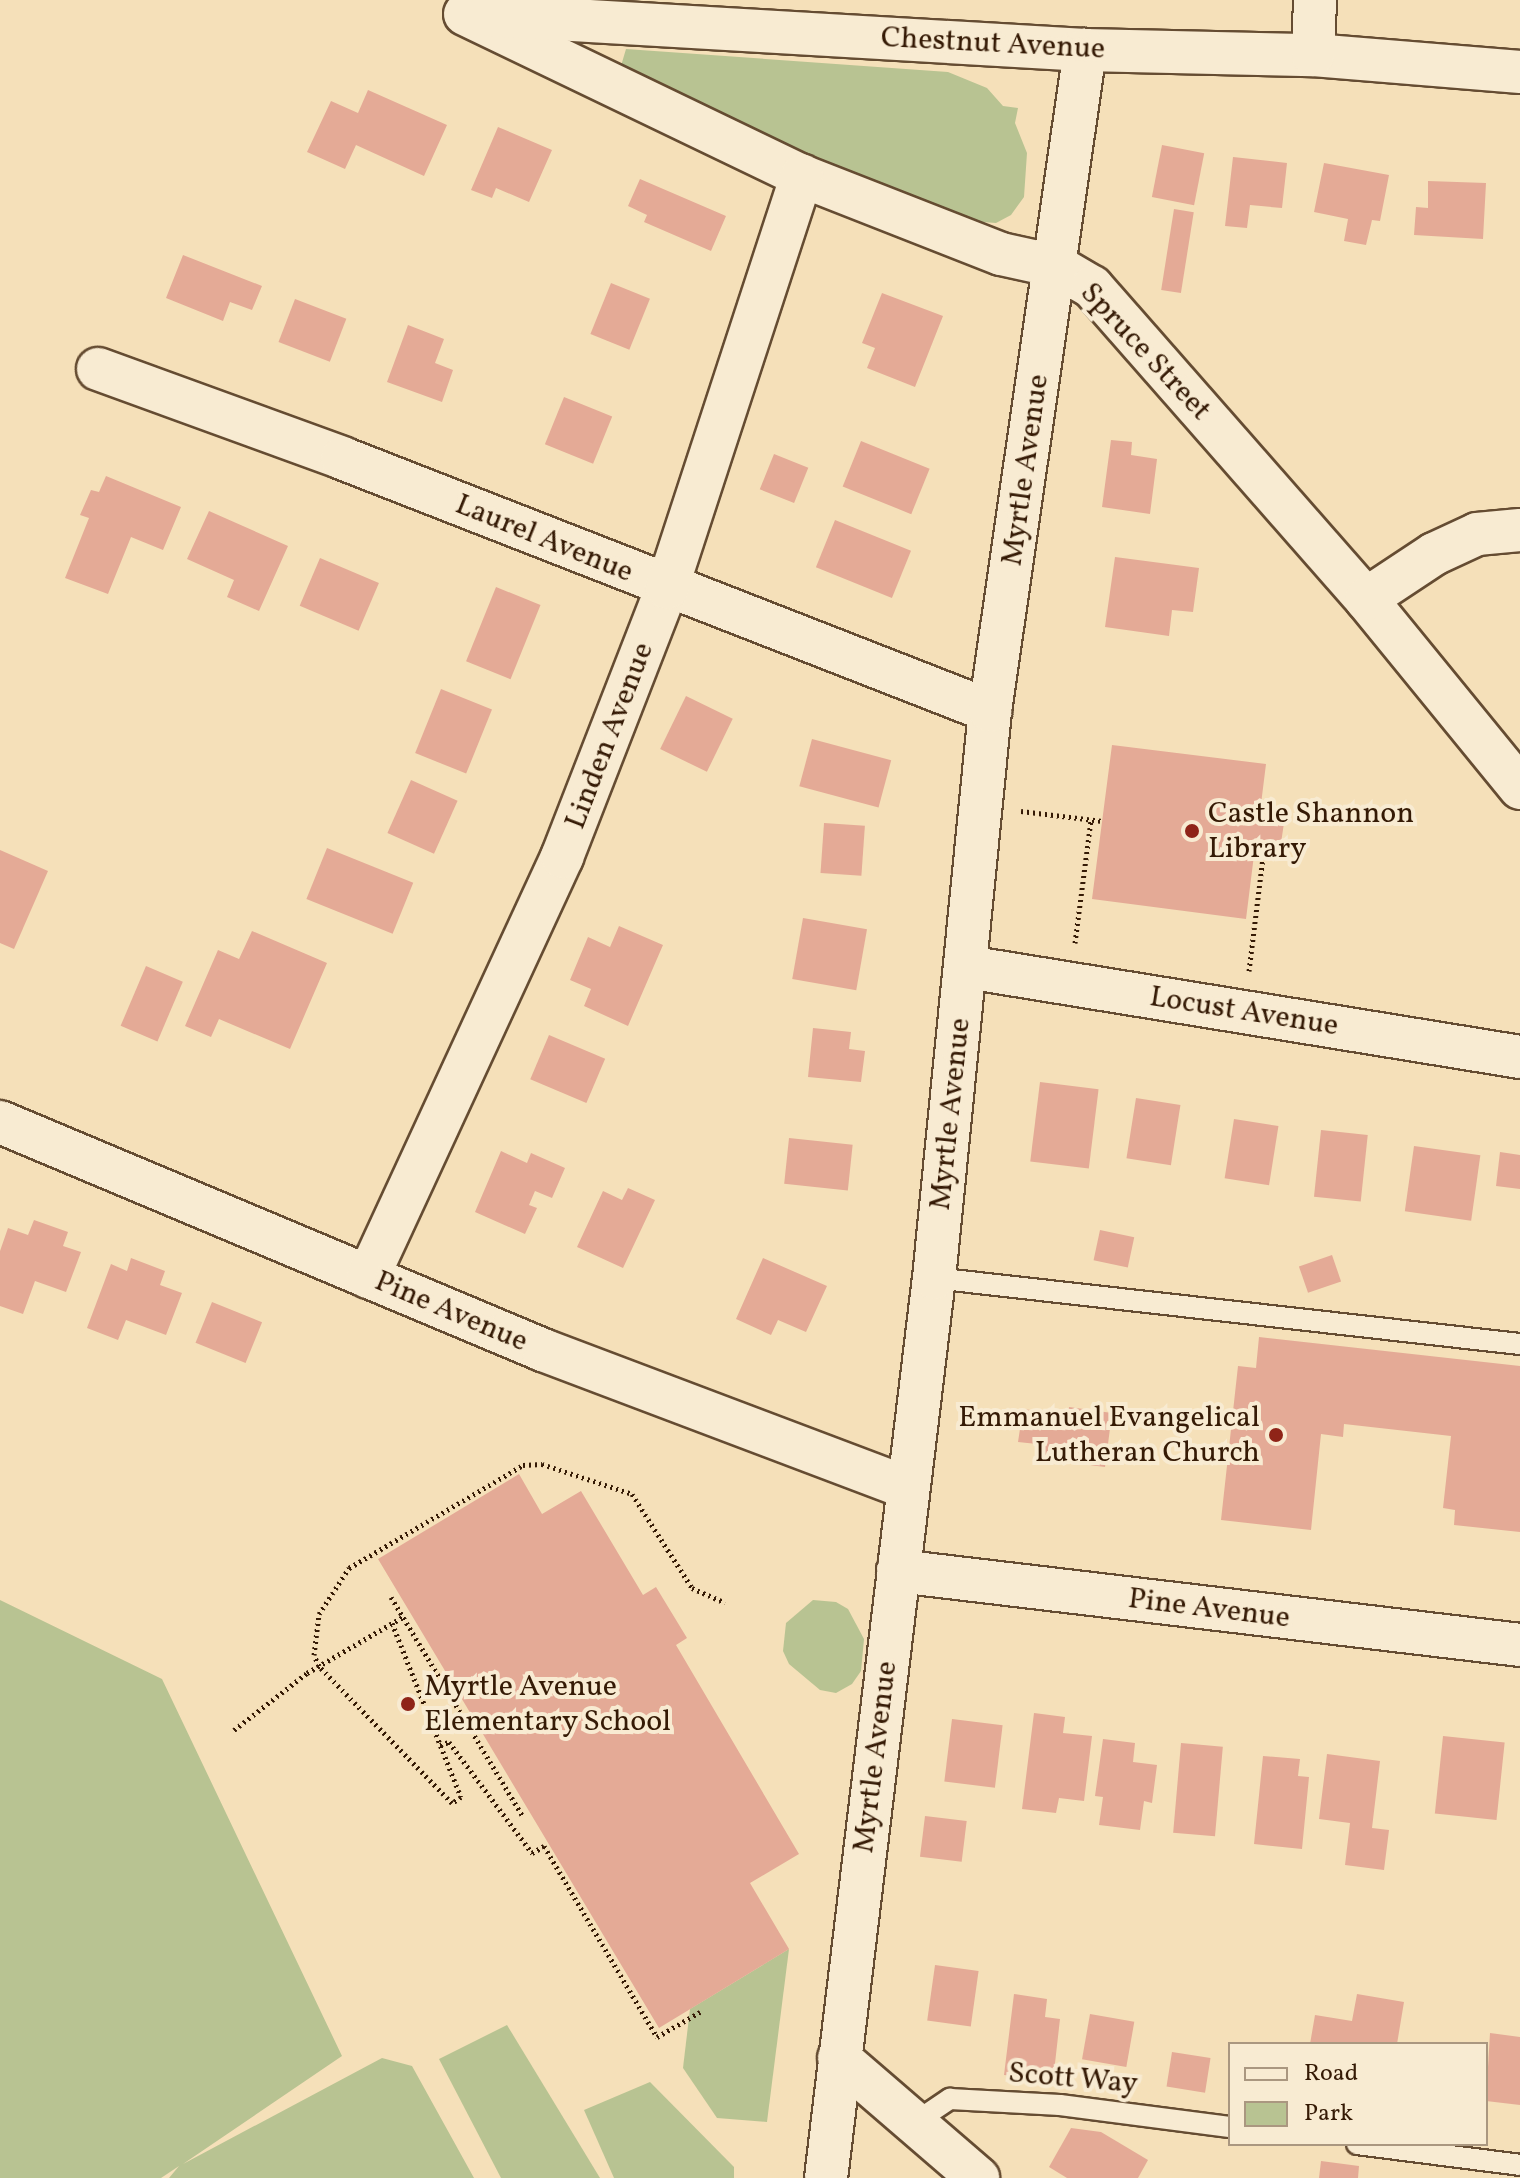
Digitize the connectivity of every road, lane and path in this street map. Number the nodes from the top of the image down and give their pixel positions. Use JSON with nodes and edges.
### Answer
{"nodes":[{"id":1,"x":1315,"y":0,"type":"edge"},
{"id":2,"x":465,"y":7,"type":"edge"},
{"id":3,"x":1085,"y":50,"type":"junction"},
{"id":4,"x":1313,"y":55,"type":"junction"},
{"id":5,"x":1520,"y":72,"type":"edge"},
{"id":6,"x":802,"y":176,"type":"junction"},
{"id":7,"x":1056,"y":266,"type":"junction"},
{"id":8,"x":98,"y":369,"type":"dead end"},
{"id":9,"x":1520,"y":530,"type":"edge"},
{"id":10,"x":667,"y":588,"type":"junction"},
{"id":11,"x":1366,"y":599,"type":"junction"},
{"id":12,"x":990,"y":711,"type":"junction"},
{"id":13,"x":1520,"y":788,"type":"edge"},
{"id":14,"x":1016,"y":810,"type":"dead end"},
{"id":15,"x":1091,"y":820,"type":"junction"},
{"id":16,"x":1102,"y":821,"type":"dead end"},
{"id":17,"x":1265,"y":840,"type":"dead end"},
{"id":18,"x":967,"y":967,"type":"junction"},
{"id":19,"x":1070,"y":983,"type":"junction"},
{"id":20,"x":1244,"y":1012,"type":"junction"},
{"id":21,"x":1520,"y":1057,"type":"edge"},
{"id":22,"x":0,"y":1122,"type":"edge"},
{"id":23,"x":368,"y":1277,"type":"junction"},
{"id":24,"x":934,"y":1278,"type":"junction"},
{"id":25,"x":1520,"y":1344,"type":"edge"},
{"id":26,"x":908,"y":1488,"type":"junction"},
{"id":27,"x":898,"y":1571,"type":"junction"},
{"id":28,"x":391,"y":1597,"type":"dead end"},
{"id":29,"x":725,"y":1603,"type":"dead end"},
{"id":30,"x":403,"y":1617,"type":"junction"},
{"id":31,"x":392,"y":1623,"type":"junction"},
{"id":32,"x":1520,"y":1645,"type":"edge"},
{"id":33,"x":319,"y":1666,"type":"junction"},
{"id":34,"x":234,"y":1730,"type":"dead end"},
{"id":35,"x":440,"y":1745,"type":"junction"},
{"id":36,"x":523,"y":1817,"type":"dead end"},
{"id":37,"x":700,"y":2012,"type":"dead end"},
{"id":38,"x":839,"y":2058,"type":"junction"},
{"id":39,"x":917,"y":2121,"type":"junction"},
{"id":40,"x":1228,"y":2127,"type":"edge"},
{"id":41,"x":1373,"y":2146,"type":"edge"},
{"id":42,"x":1520,"y":2165,"type":"edge"},
{"id":43,"x":826,"y":2178,"type":"edge"},
{"id":44,"x":978,"y":2178,"type":"edge"}],
"edges":[{"from":1,"to":4,"type":"street"},
{"from":2,"to":3,"type":"street","name":"Chestnut Avenue"},
{"from":2,"to":6,"type":"street","name":"Spruce Street"},
{"from":3,"to":4,"type":"street","name":"Chestnut Avenue"},
{"from":3,"to":7,"type":"street","name":"Myrtle Avenue"},
{"from":4,"to":5,"type":"street","name":"Chestnut Avenue"},
{"from":6,"to":7,"type":"street","name":"Spruce Street"},
{"from":6,"to":10,"type":"street","name":"Linden Avenue"},
{"from":7,"to":11,"type":"street","name":"Spruce Street"},
{"from":7,"to":12,"type":"street","name":"Myrtle Avenue"},
{"from":8,"to":10,"type":"street","name":"Laurel Avenue"},
{"from":9,"to":11,"type":"street"},
{"from":10,"to":12,"type":"street","name":"Laurel Avenue"},
{"from":10,"to":23,"type":"street","name":"Linden Avenue"},
{"from":11,"to":13,"type":"street","name":"Spruce Street"},
{"from":12,"to":18,"type":"street","name":"Myrtle Avenue"},
{"from":14,"to":15,"type":"path"},
{"from":15,"to":16,"type":"path"},
{"from":15,"to":19,"type":"path"},
{"from":17,"to":20,"type":"path"},
{"from":18,"to":19,"type":"street","name":"Locust Avenue"},
{"from":18,"to":24,"type":"street","name":"Myrtle Avenue"},
{"from":19,"to":20,"type":"street","name":"Locust Avenue"},
{"from":20,"to":21,"type":"street","name":"Locust Avenue"},
{"from":22,"to":23,"type":"street","name":"Pine Avenue"},
{"from":23,"to":26,"type":"street","name":"Pine Avenue"},
{"from":24,"to":25,"type":"lane"},
{"from":24,"to":26,"type":"street","name":"Myrtle Avenue"},
{"from":26,"to":27,"type":"street","name":"Myrtle Avenue"},
{"from":27,"to":32,"type":"street","name":"Pine Avenue"},
{"from":27,"to":38,"type":"street","name":"Myrtle Avenue"},
{"from":28,"to":30,"type":"path"},
{"from":29,"to":33,"type":"path"},
{"from":30,"to":31,"type":"path"},
{"from":30,"to":36,"type":"path"},
{"from":31,"to":33,"type":"path"},
{"from":31,"to":35,"type":"path"},
{"from":33,"to":34,"type":"path"},
{"from":33,"to":35,"type":"path"},
{"from":35,"to":37,"type":"path"},
{"from":38,"to":39,"type":"street"},
{"from":38,"to":43,"type":"street","name":"Myrtle Avenue"},
{"from":39,"to":40,"type":"lane","name":"Scott Way"},
{"from":39,"to":44,"type":"street"},
{"from":41,"to":42,"type":"lane"}]}
